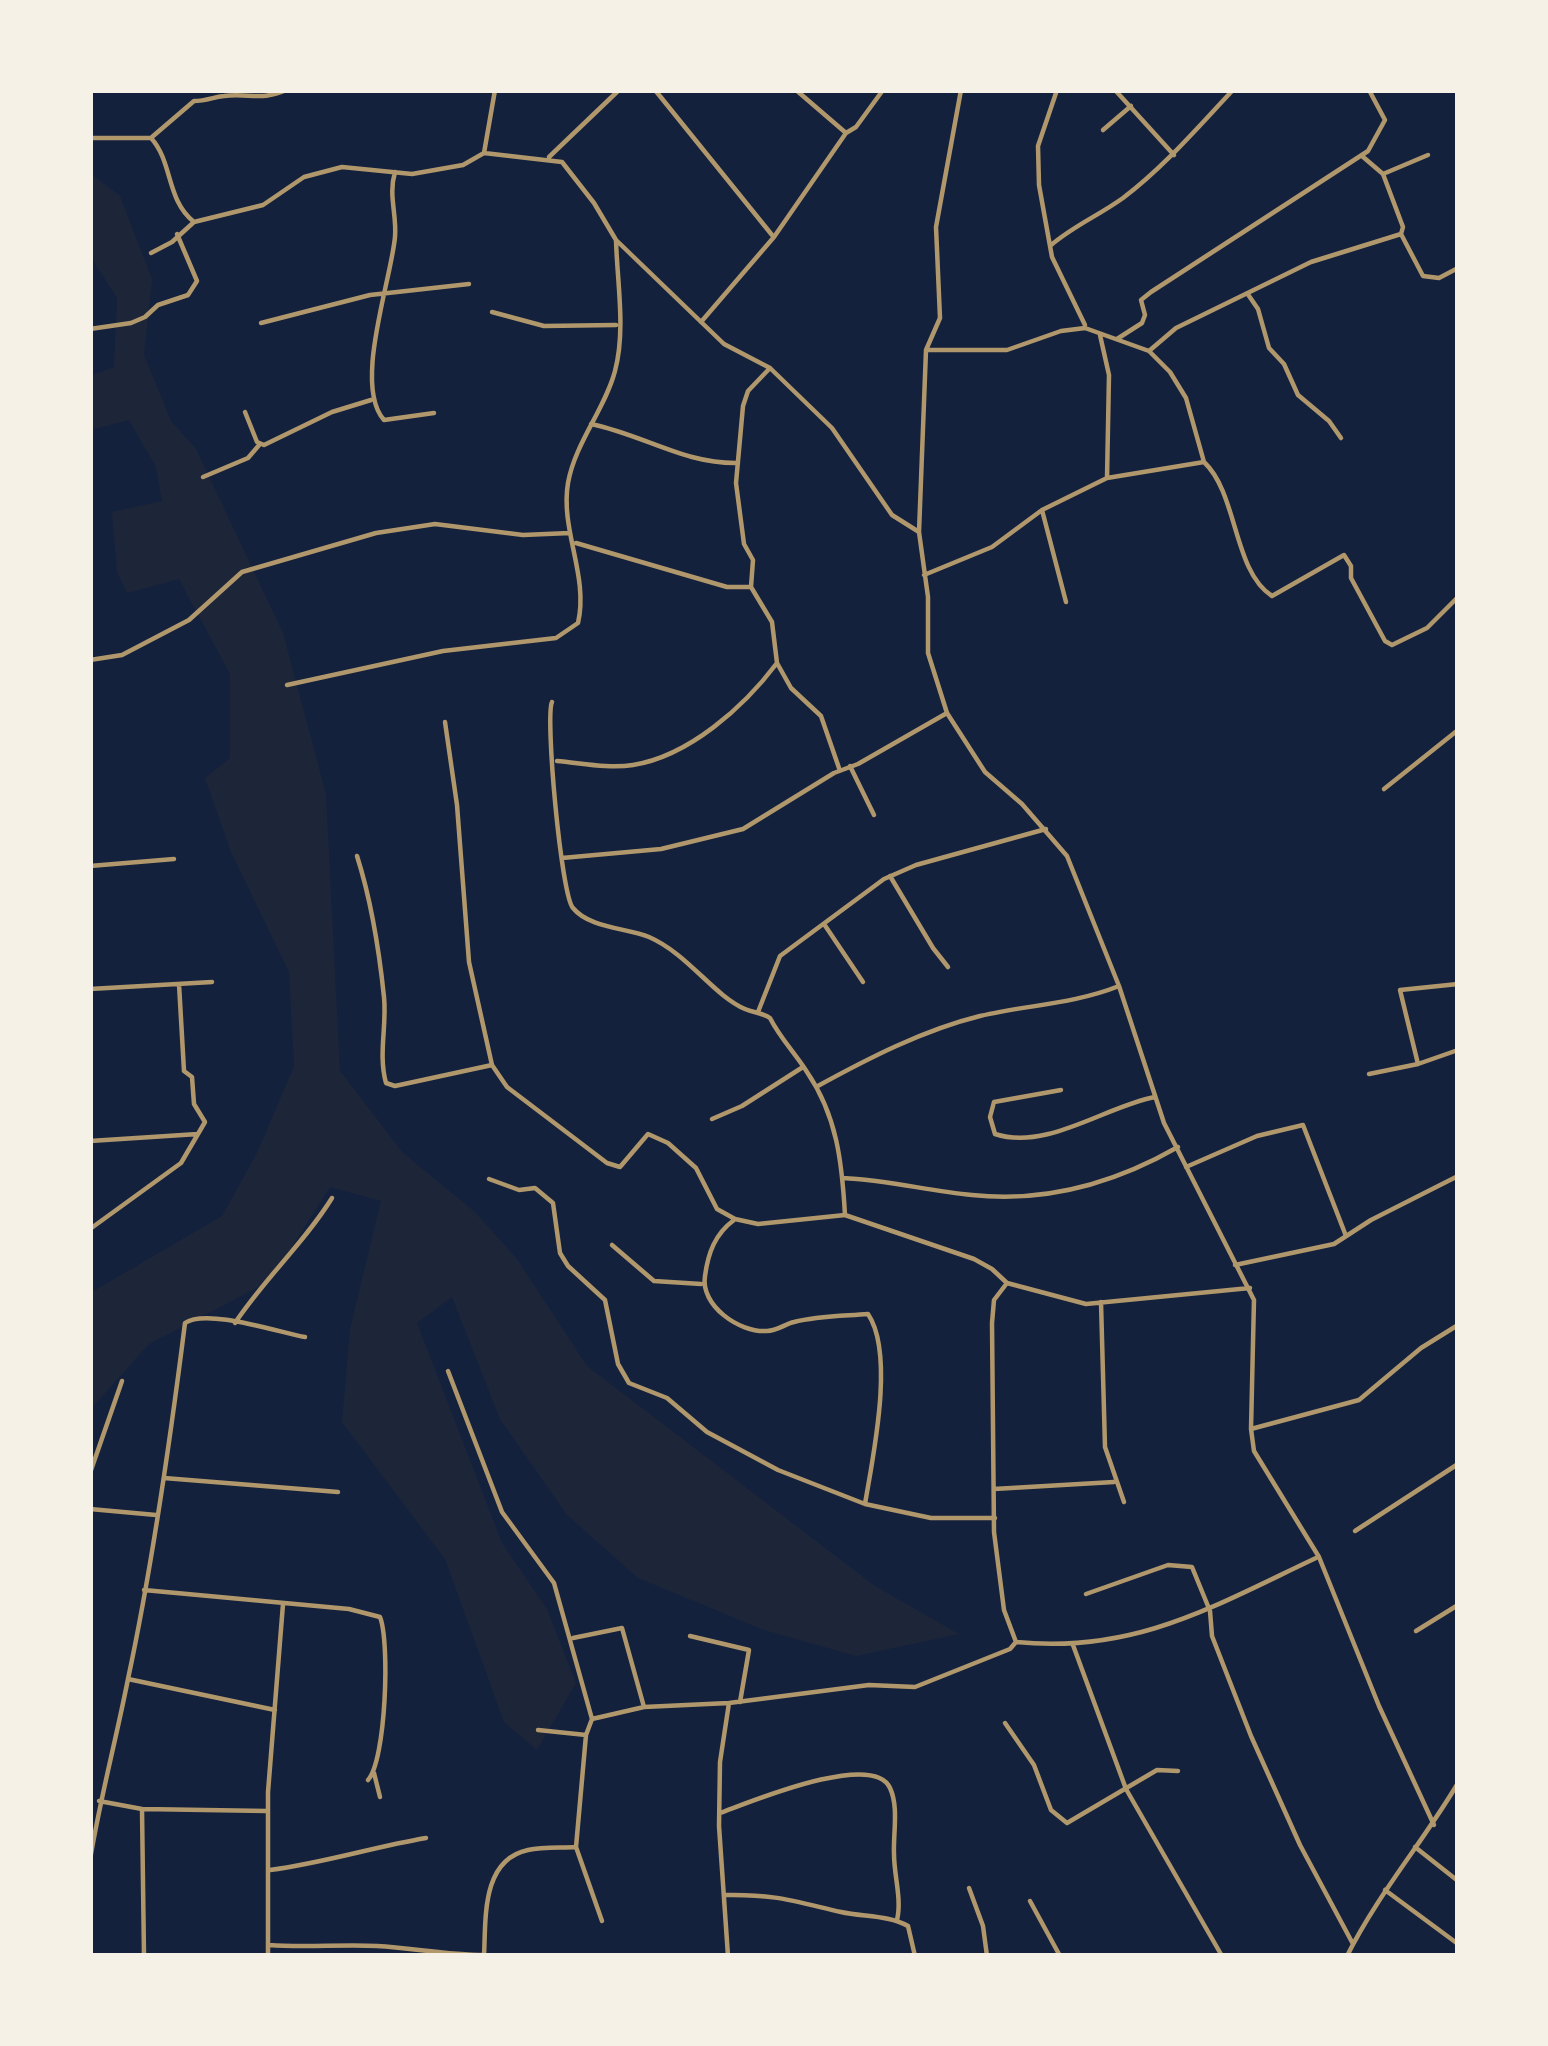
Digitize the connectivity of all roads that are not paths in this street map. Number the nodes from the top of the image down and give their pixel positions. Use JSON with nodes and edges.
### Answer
{"nodes":[{"id":1,"x":286,"y":90,"type":"edge"},
{"id":2,"x":495,"y":90,"type":"edge"},
{"id":3,"x":619,"y":90,"type":"edge"},
{"id":4,"x":655,"y":90,"type":"edge"},
{"id":5,"x":796,"y":90,"type":"edge"},
{"id":6,"x":883,"y":90,"type":"edge"},
{"id":7,"x":958,"y":90,"type":"edge"},
{"id":8,"x":1057,"y":90,"type":"edge"},
{"id":9,"x":1114,"y":90,"type":"edge"},
{"id":10,"x":1233,"y":90,"type":"edge"},
{"id":11,"x":1369,"y":90,"type":"edge"},
{"id":12,"x":1131,"y":106,"type":"junction"},
{"id":13,"x":1103,"y":130,"type":"dead end"},
{"id":14,"x":846,"y":133,"type":"junction"},
{"id":15,"x":152,"y":137,"type":"junction"},
{"id":16,"x":90,"y":138,"type":"edge"},
{"id":17,"x":484,"y":153,"type":"junction"},
{"id":18,"x":1174,"y":155,"type":"junction"},
{"id":19,"x":1428,"y":155,"type":"dead end"},
{"id":20,"x":1361,"y":156,"type":"junction"},
{"id":21,"x":548,"y":158,"type":"junction"},
{"id":22,"x":395,"y":172,"type":"junction"},
{"id":23,"x":1383,"y":174,"type":"junction"},
{"id":24,"x":194,"y":222,"type":"junction"},
{"id":25,"x":177,"y":234,"type":"junction"},
{"id":26,"x":1401,"y":234,"type":"junction"},
{"id":27,"x":773,"y":237,"type":"junction"},
{"id":28,"x":616,"y":239,"type":"junction"},
{"id":29,"x":1050,"y":246,"type":"junction"},
{"id":30,"x":152,"y":253,"type":"dead end"},
{"id":31,"x":1458,"y":268,"type":"edge"},
{"id":32,"x":469,"y":284,"type":"dead end"},
{"id":33,"x":1247,"y":293,"type":"junction"},
{"id":34,"x":384,"y":295,"type":"junction"},
{"id":35,"x":491,"y":312,"type":"dead end"},
{"id":36,"x":261,"y":322,"type":"dead end"},
{"id":37,"x":701,"y":322,"type":"junction"},
{"id":38,"x":619,"y":325,"type":"junction"},
{"id":39,"x":1085,"y":328,"type":"junction"},
{"id":40,"x":90,"y":329,"type":"edge"},
{"id":41,"x":1100,"y":335,"type":"junction"},
{"id":42,"x":1117,"y":340,"type":"junction"},
{"id":43,"x":926,"y":350,"type":"junction"},
{"id":44,"x":1149,"y":351,"type":"junction"},
{"id":45,"x":770,"y":368,"type":"junction"},
{"id":46,"x":373,"y":399,"type":"junction"},
{"id":47,"x":245,"y":412,"type":"dead end"},
{"id":48,"x":434,"y":413,"type":"dead end"},
{"id":49,"x":591,"y":424,"type":"junction"},
{"id":50,"x":1341,"y":438,"type":"dead end"},
{"id":51,"x":260,"y":444,"type":"junction"},
{"id":52,"x":738,"y":463,"type":"junction"},
{"id":53,"x":1204,"y":463,"type":"junction"},
{"id":54,"x":203,"y":477,"type":"dead end"},
{"id":55,"x":1107,"y":478,"type":"junction"},
{"id":56,"x":1042,"y":511,"type":"junction"},
{"id":57,"x":919,"y":532,"type":"junction"},
{"id":58,"x":571,"y":533,"type":"junction"},
{"id":59,"x":576,"y":543,"type":"junction"},
{"id":60,"x":924,"y":575,"type":"junction"},
{"id":61,"x":751,"y":586,"type":"junction"},
{"id":62,"x":1458,"y":597,"type":"edge"},
{"id":63,"x":1066,"y":602,"type":"dead end"},
{"id":64,"x":90,"y":660,"type":"edge"},
{"id":65,"x":778,"y":663,"type":"junction"},
{"id":66,"x":287,"y":685,"type":"dead end"},
{"id":67,"x":552,"y":702,"type":"dead end"},
{"id":68,"x":947,"y":713,"type":"junction"},
{"id":69,"x":445,"y":722,"type":"dead end"},
{"id":70,"x":1458,"y":730,"type":"edge"},
{"id":71,"x":555,"y":760,"type":"junction"},
{"id":72,"x":850,"y":766,"type":"junction"},
{"id":73,"x":840,"y":770,"type":"junction"},
{"id":74,"x":1384,"y":789,"type":"dead end"},
{"id":75,"x":874,"y":815,"type":"dead end"},
{"id":76,"x":1046,"y":830,"type":"junction"},
{"id":77,"x":357,"y":856,"type":"dead end"},
{"id":78,"x":562,"y":858,"type":"junction"},
{"id":79,"x":174,"y":859,"type":"dead end"},
{"id":80,"x":90,"y":866,"type":"edge"},
{"id":81,"x":890,"y":876,"type":"junction"},
{"id":82,"x":824,"y":924,"type":"junction"},
{"id":83,"x":948,"y":967,"type":"dead end"},
{"id":84,"x":212,"y":982,"type":"dead end"},
{"id":85,"x":863,"y":982,"type":"dead end"},
{"id":86,"x":1458,"y":983,"type":"edge"},
{"id":87,"x":179,"y":984,"type":"junction"},
{"id":88,"x":1119,"y":986,"type":"junction"},
{"id":89,"x":90,"y":989,"type":"edge"},
{"id":90,"x":758,"y":1012,"type":"junction"},
{"id":91,"x":1458,"y":1050,"type":"edge"},
{"id":92,"x":1418,"y":1064,"type":"junction"},
{"id":93,"x":492,"y":1065,"type":"junction"},
{"id":94,"x":803,"y":1067,"type":"junction"},
{"id":95,"x":1369,"y":1074,"type":"dead end"},
{"id":96,"x":816,"y":1087,"type":"junction"},
{"id":97,"x":1061,"y":1090,"type":"dead end"},
{"id":98,"x":1155,"y":1097,"type":"junction"},
{"id":99,"x":712,"y":1119,"type":"dead end"},
{"id":100,"x":198,"y":1134,"type":"junction"},
{"id":101,"x":90,"y":1142,"type":"edge"},
{"id":102,"x":1178,"y":1147,"type":"junction"},
{"id":103,"x":1186,"y":1167,"type":"junction"},
{"id":104,"x":1458,"y":1175,"type":"edge"},
{"id":105,"x":843,"y":1178,"type":"junction"},
{"id":106,"x":489,"y":1179,"type":"dead end"},
{"id":107,"x":332,"y":1198,"type":"dead end"},
{"id":108,"x":845,"y":1214,"type":"junction"},
{"id":109,"x":735,"y":1220,"type":"junction"},
{"id":110,"x":90,"y":1229,"type":"edge"},
{"id":111,"x":1346,"y":1236,"type":"junction"},
{"id":112,"x":612,"y":1245,"type":"dead end"},
{"id":113,"x":1235,"y":1264,"type":"junction"},
{"id":114,"x":1007,"y":1283,"type":"junction"},
{"id":115,"x":703,"y":1285,"type":"junction"},
{"id":116,"x":1250,"y":1288,"type":"junction"},
{"id":117,"x":1101,"y":1302,"type":"junction"},
{"id":118,"x":235,"y":1323,"type":"junction"},
{"id":119,"x":1458,"y":1324,"type":"edge"},
{"id":120,"x":305,"y":1337,"type":"dead end"},
{"id":121,"x":448,"y":1371,"type":"dead end"},
{"id":122,"x":122,"y":1381,"type":"dead end"},
{"id":123,"x":1251,"y":1429,"type":"junction"},
{"id":124,"x":1458,"y":1464,"type":"edge"},
{"id":125,"x":90,"y":1473,"type":"edge"},
{"id":126,"x":164,"y":1478,"type":"junction"},
{"id":127,"x":1115,"y":1482,"type":"junction"},
{"id":128,"x":994,"y":1489,"type":"junction"},
{"id":129,"x":338,"y":1492,"type":"dead end"},
{"id":130,"x":1124,"y":1502,"type":"dead end"},
{"id":131,"x":866,"y":1504,"type":"junction"},
{"id":132,"x":90,"y":1509,"type":"edge"},
{"id":133,"x":156,"y":1515,"type":"junction"},
{"id":134,"x":995,"y":1518,"type":"junction"},
{"id":135,"x":1354,"y":1531,"type":"dead end"},
{"id":136,"x":1318,"y":1557,"type":"junction"},
{"id":137,"x":144,"y":1590,"type":"junction"},
{"id":138,"x":1086,"y":1594,"type":"dead end"},
{"id":139,"x":283,"y":1604,"type":"junction"},
{"id":140,"x":1458,"y":1605,"type":"edge"},
{"id":141,"x":1210,"y":1610,"type":"junction"},
{"id":142,"x":1416,"y":1631,"type":"dead end"},
{"id":143,"x":690,"y":1636,"type":"dead end"},
{"id":144,"x":572,"y":1639,"type":"junction"},
{"id":145,"x":1016,"y":1642,"type":"junction"},
{"id":146,"x":1073,"y":1645,"type":"junction"},
{"id":147,"x":128,"y":1679,"type":"junction"},
{"id":148,"x":740,"y":1702,"type":"junction"},
{"id":149,"x":729,"y":1703,"type":"junction"},
{"id":150,"x":644,"y":1707,"type":"junction"},
{"id":151,"x":275,"y":1710,"type":"junction"},
{"id":152,"x":592,"y":1719,"type":"junction"},
{"id":153,"x":1005,"y":1723,"type":"dead end"},
{"id":154,"x":538,"y":1730,"type":"dead end"},
{"id":155,"x":586,"y":1735,"type":"junction"},
{"id":156,"x":1178,"y":1771,"type":"dead end"},
{"id":157,"x":374,"y":1773,"type":"junction"},
{"id":158,"x":368,"y":1780,"type":"dead end"},
{"id":159,"x":1458,"y":1783,"type":"edge"},
{"id":160,"x":1126,"y":1789,"type":"junction"},
{"id":161,"x":380,"y":1797,"type":"dead end"},
{"id":162,"x":99,"y":1801,"type":"junction"},
{"id":163,"x":142,"y":1809,"type":"junction"},
{"id":164,"x":268,"y":1811,"type":"junction"},
{"id":165,"x":720,"y":1814,"type":"junction"},
{"id":166,"x":1434,"y":1825,"type":"junction"},
{"id":167,"x":426,"y":1838,"type":"dead end"},
{"id":168,"x":576,"y":1847,"type":"junction"},
{"id":169,"x":1415,"y":1847,"type":"junction"},
{"id":170,"x":90,"y":1860,"type":"edge"},
{"id":171,"x":270,"y":1870,"type":"junction"},
{"id":172,"x":1458,"y":1881,"type":"edge"},
{"id":173,"x":969,"y":1888,"type":"dead end"},
{"id":174,"x":1385,"y":1890,"type":"junction"},
{"id":175,"x":724,"y":1895,"type":"junction"},
{"id":176,"x":1030,"y":1901,"type":"dead end"},
{"id":177,"x":897,"y":1920,"type":"junction"},
{"id":178,"x":602,"y":1921,"type":"dead end"},
{"id":179,"x":1353,"y":1944,"type":"junction"},
{"id":180,"x":1458,"y":1944,"type":"edge"},
{"id":181,"x":269,"y":1945,"type":"junction"},
{"id":182,"x":418,"y":1954,"type":"edge"},
{"id":183,"x":144,"y":1956,"type":"edge"},
{"id":184,"x":268,"y":1956,"type":"edge"},
{"id":185,"x":484,"y":1956,"type":"edge"},
{"id":186,"x":728,"y":1956,"type":"edge"},
{"id":187,"x":915,"y":1956,"type":"edge"},
{"id":188,"x":987,"y":1956,"type":"edge"},
{"id":189,"x":1060,"y":1956,"type":"edge"},
{"id":190,"x":1222,"y":1956,"type":"edge"},
{"id":191,"x":1346,"y":1956,"type":"edge"}],
"edges":[{"from":1,"to":15,"type":"street"},
{"from":2,"to":17,"type":"street"},
{"from":3,"to":21,"type":"street"},
{"from":4,"to":27,"type":"street"},
{"from":5,"to":14,"type":"street"},
{"from":6,"to":14,"type":"street"},
{"from":7,"to":43,"type":"street"},
{"from":8,"to":29,"type":"street"},
{"from":9,"to":12,"type":"street"},
{"from":10,"to":18,"type":"street"},
{"from":11,"to":20,"type":"street"},
{"from":12,"to":13,"type":"street"},
{"from":12,"to":18,"type":"street"},
{"from":14,"to":27,"type":"street"},
{"from":15,"to":16,"type":"street"},
{"from":15,"to":24,"type":"street"},
{"from":17,"to":21,"type":"street"},
{"from":17,"to":22,"type":"street"},
{"from":18,"to":29,"type":"street"},
{"from":19,"to":23,"type":"street"},
{"from":20,"to":23,"type":"street"},
{"from":20,"to":42,"type":"street"},
{"from":21,"to":28,"type":"street"},
{"from":22,"to":24,"type":"street"},
{"from":22,"to":34,"type":"street"},
{"from":23,"to":26,"type":"street"},
{"from":24,"to":25,"type":"street"},
{"from":25,"to":30,"type":"street"},
{"from":25,"to":40,"type":"street"},
{"from":26,"to":31,"type":"street"},
{"from":26,"to":33,"type":"street"},
{"from":27,"to":37,"type":"street"},
{"from":28,"to":37,"type":"street"},
{"from":28,"to":38,"type":"street"},
{"from":29,"to":39,"type":"street"},
{"from":32,"to":34,"type":"street"},
{"from":33,"to":44,"type":"street"},
{"from":33,"to":50,"type":"street"},
{"from":34,"to":36,"type":"street"},
{"from":34,"to":46,"type":"street"},
{"from":35,"to":38,"type":"street"},
{"from":37,"to":45,"type":"street"},
{"from":38,"to":49,"type":"street"},
{"from":39,"to":41,"type":"street"},
{"from":39,"to":43,"type":"street"},
{"from":41,"to":42,"type":"street"},
{"from":41,"to":55,"type":"street"},
{"from":42,"to":44,"type":"street"},
{"from":43,"to":57,"type":"street"},
{"from":44,"to":53,"type":"street"},
{"from":45,"to":52,"type":"street"},
{"from":45,"to":57,"type":"street"},
{"from":46,"to":48,"type":"street"},
{"from":46,"to":51,"type":"street"},
{"from":47,"to":51,"type":"street"},
{"from":49,"to":52,"type":"street"},
{"from":49,"to":58,"type":"street"},
{"from":51,"to":54,"type":"street"},
{"from":52,"to":61,"type":"street"},
{"from":53,"to":55,"type":"street"},
{"from":53,"to":62,"type":"street"},
{"from":55,"to":56,"type":"street"},
{"from":56,"to":60,"type":"street"},
{"from":56,"to":63,"type":"street"},
{"from":57,"to":60,"type":"street"},
{"from":58,"to":59,"type":"street"},
{"from":58,"to":64,"type":"street"},
{"from":59,"to":61,"type":"street"},
{"from":59,"to":66,"type":"street"},
{"from":60,"to":68,"type":"street"},
{"from":61,"to":65,"type":"street"},
{"from":65,"to":71,"type":"street"},
{"from":65,"to":73,"type":"street"},
{"from":67,"to":71,"type":"street"},
{"from":68,"to":72,"type":"street"},
{"from":68,"to":76,"type":"street"},
{"from":69,"to":93,"type":"street"},
{"from":70,"to":74,"type":"street"},
{"from":71,"to":78,"type":"street"},
{"from":72,"to":73,"type":"street"},
{"from":72,"to":75,"type":"street"},
{"from":73,"to":78,"type":"street"},
{"from":76,"to":81,"type":"street"},
{"from":76,"to":88,"type":"street"},
{"from":77,"to":93,"type":"street"},
{"from":78,"to":90,"type":"street"},
{"from":79,"to":80,"type":"street"},
{"from":81,"to":82,"type":"street"},
{"from":81,"to":83,"type":"street"},
{"from":82,"to":85,"type":"street"},
{"from":82,"to":90,"type":"street"},
{"from":84,"to":87,"type":"street"},
{"from":86,"to":92,"type":"street"},
{"from":87,"to":89,"type":"street"},
{"from":87,"to":100,"type":"street"},
{"from":88,"to":96,"type":"street"},
{"from":88,"to":98,"type":"street"},
{"from":90,"to":94,"type":"street"},
{"from":91,"to":92,"type":"street"},
{"from":92,"to":95,"type":"street"},
{"from":93,"to":109,"type":"street"},
{"from":94,"to":96,"type":"street"},
{"from":94,"to":99,"type":"street"},
{"from":96,"to":105,"type":"street"},
{"from":97,"to":98,"type":"street"},
{"from":98,"to":102,"type":"street"},
{"from":100,"to":101,"type":"street"},
{"from":100,"to":110,"type":"street"},
{"from":102,"to":103,"type":"street"},
{"from":102,"to":105,"type":"street"},
{"from":103,"to":111,"type":"street"},
{"from":103,"to":113,"type":"street"},
{"from":104,"to":111,"type":"street"},
{"from":105,"to":108,"type":"street"},
{"from":106,"to":131,"type":"street"},
{"from":107,"to":118,"type":"street"},
{"from":108,"to":109,"type":"street"},
{"from":108,"to":114,"type":"street"},
{"from":109,"to":115,"type":"street"},
{"from":111,"to":113,"type":"street"},
{"from":112,"to":115,"type":"street"},
{"from":113,"to":116,"type":"street"},
{"from":114,"to":117,"type":"street"},
{"from":114,"to":128,"type":"street"},
{"from":115,"to":131,"type":"street"},
{"from":116,"to":117,"type":"street"},
{"from":116,"to":123,"type":"street"},
{"from":117,"to":127,"type":"street"},
{"from":118,"to":120,"type":"street"},
{"from":118,"to":126,"type":"street"},
{"from":119,"to":123,"type":"street"},
{"from":121,"to":144,"type":"street"},
{"from":122,"to":125,"type":"street"},
{"from":123,"to":136,"type":"street"},
{"from":124,"to":135,"type":"street"},
{"from":126,"to":129,"type":"street"},
{"from":126,"to":133,"type":"street"},
{"from":127,"to":128,"type":"street"},
{"from":127,"to":130,"type":"street"},
{"from":128,"to":134,"type":"street"},
{"from":131,"to":134,"type":"street"},
{"from":132,"to":133,"type":"street"},
{"from":133,"to":137,"type":"street"},
{"from":134,"to":145,"type":"street"},
{"from":136,"to":141,"type":"street"},
{"from":136,"to":166,"type":"street"},
{"from":137,"to":139,"type":"street"},
{"from":137,"to":147,"type":"street"},
{"from":138,"to":141,"type":"street"},
{"from":139,"to":151,"type":"street"},
{"from":139,"to":157,"type":"street"},
{"from":140,"to":142,"type":"street"},
{"from":141,"to":146,"type":"street"},
{"from":141,"to":179,"type":"street"},
{"from":143,"to":148,"type":"street"},
{"from":144,"to":150,"type":"street"},
{"from":144,"to":152,"type":"street"},
{"from":145,"to":146,"type":"street"},
{"from":145,"to":148,"type":"street"},
{"from":146,"to":160,"type":"street"},
{"from":147,"to":151,"type":"street"},
{"from":147,"to":162,"type":"street"},
{"from":148,"to":149,"type":"street"},
{"from":149,"to":150,"type":"street"},
{"from":149,"to":165,"type":"street"},
{"from":150,"to":152,"type":"street"},
{"from":151,"to":164,"type":"street"},
{"from":152,"to":155,"type":"street"},
{"from":153,"to":160,"type":"street"},
{"from":154,"to":155,"type":"street"},
{"from":155,"to":168,"type":"street"},
{"from":156,"to":160,"type":"street"},
{"from":157,"to":158,"type":"street"},
{"from":157,"to":161,"type":"street"},
{"from":159,"to":166,"type":"street"},
{"from":160,"to":190,"type":"street"},
{"from":162,"to":163,"type":"street"},
{"from":162,"to":170,"type":"street"},
{"from":163,"to":164,"type":"street"},
{"from":163,"to":183,"type":"street"},
{"from":164,"to":171,"type":"street"},
{"from":165,"to":175,"type":"street"},
{"from":165,"to":177,"type":"street"},
{"from":166,"to":169,"type":"street"},
{"from":167,"to":171,"type":"street"},
{"from":168,"to":178,"type":"street"},
{"from":168,"to":185,"type":"street"},
{"from":169,"to":172,"type":"street"},
{"from":169,"to":174,"type":"street"},
{"from":171,"to":181,"type":"street"},
{"from":173,"to":188,"type":"street"},
{"from":174,"to":179,"type":"street"},
{"from":174,"to":180,"type":"street"},
{"from":175,"to":177,"type":"street"},
{"from":175,"to":186,"type":"street"},
{"from":176,"to":189,"type":"street"},
{"from":177,"to":187,"type":"street"},
{"from":179,"to":191,"type":"street"},
{"from":181,"to":182,"type":"street"},
{"from":181,"to":184,"type":"street"},
{"from":182,"to":185,"type":"street"}]}
